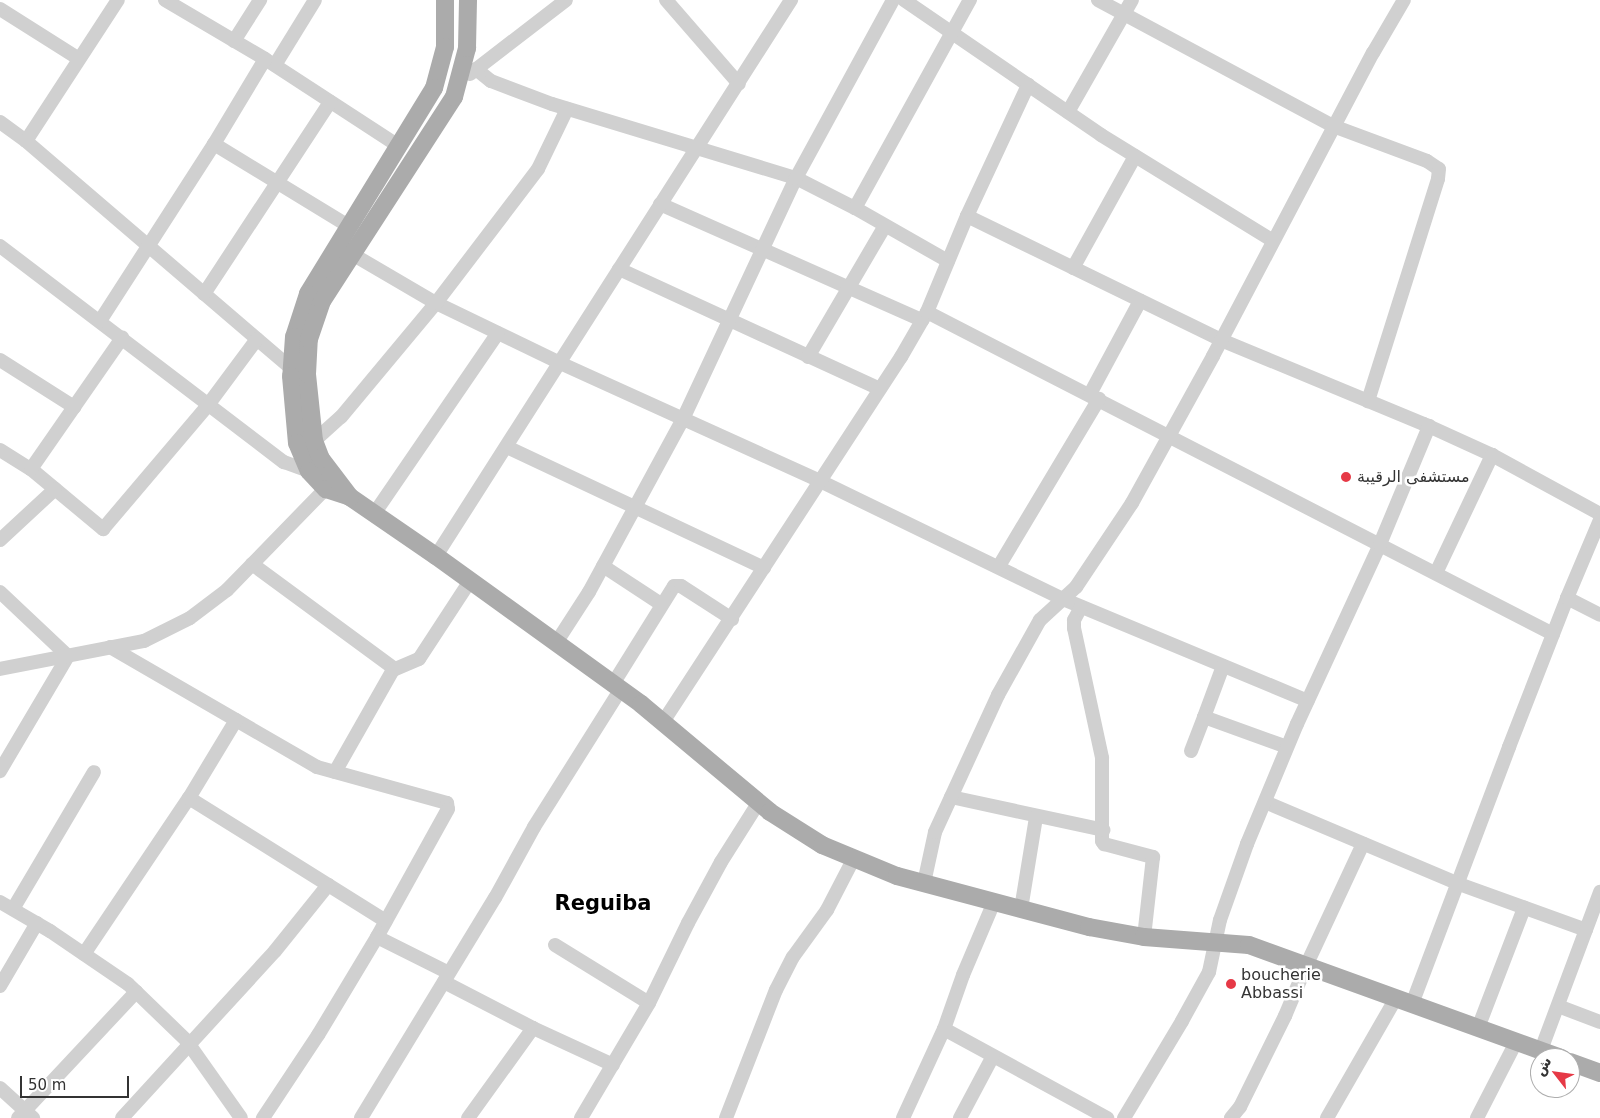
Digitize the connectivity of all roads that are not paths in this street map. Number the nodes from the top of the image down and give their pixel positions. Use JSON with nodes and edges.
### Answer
{"nodes":[{"id":1,"x":118,"y":0,"type":"edge"},
{"id":2,"x":165,"y":0,"type":"edge"},
{"id":3,"x":260,"y":0,"type":"edge"},
{"id":4,"x":315,"y":0,"type":"edge"},
{"id":5,"x":445,"y":0,"type":"edge"},
{"id":6,"x":468,"y":0,"type":"edge"},
{"id":7,"x":566,"y":0,"type":"edge"},
{"id":8,"x":666,"y":0,"type":"edge"},
{"id":9,"x":790,"y":0,"type":"edge"},
{"id":10,"x":893,"y":0,"type":"edge"},
{"id":11,"x":904,"y":0,"type":"edge"},
{"id":12,"x":970,"y":0,"type":"edge"},
{"id":13,"x":1098,"y":0,"type":"edge"},
{"id":14,"x":1132,"y":0,"type":"edge"},
{"id":15,"x":1404,"y":0,"type":"edge"},
{"id":16,"x":0,"y":9,"type":"edge"},
{"id":17,"x":1124,"y":15,"type":"junction"},
{"id":18,"x":951,"y":32,"type":"junction"},
{"id":19,"x":234,"y":41,"type":"junction"},
{"id":20,"x":79,"y":59,"type":"junction"},
{"id":21,"x":270,"y":62,"type":"junction"},
{"id":22,"x":476,"y":68,"type":"junction"},
{"id":23,"x":458,"y":83,"type":"junction"},
{"id":24,"x":739,"y":84,"type":"junction"},
{"id":25,"x":1028,"y":85,"type":"junction"},
{"id":26,"x":330,"y":102,"type":"junction"},
{"id":27,"x":567,"y":109,"type":"junction"},
{"id":28,"x":1068,"y":112,"type":"junction"},
{"id":29,"x":0,"y":122,"type":"edge"},
{"id":30,"x":1333,"y":126,"type":"junction"},
{"id":31,"x":26,"y":140,"type":"junction"},
{"id":32,"x":214,"y":144,"type":"junction"},
{"id":33,"x":400,"y":147,"type":"junction"},
{"id":34,"x":698,"y":149,"type":"junction"},
{"id":35,"x":1135,"y":156,"type":"junction"},
{"id":36,"x":796,"y":178,"type":"junction"},
{"id":37,"x":278,"y":182,"type":"junction"},
{"id":38,"x":660,"y":204,"type":"junction"},
{"id":39,"x":855,"y":208,"type":"junction"},
{"id":40,"x":967,"y":216,"type":"junction"},
{"id":41,"x":886,"y":226,"type":"junction"},
{"id":42,"x":350,"y":227,"type":"junction"},
{"id":43,"x":1273,"y":241,"type":"junction"},
{"id":44,"x":0,"y":246,"type":"edge"},
{"id":45,"x":148,"y":248,"type":"junction"},
{"id":46,"x":764,"y":248,"type":"junction"},
{"id":47,"x":352,"y":254,"type":"junction"},
{"id":48,"x":948,"y":262,"type":"junction"},
{"id":49,"x":619,"y":268,"type":"junction"},
{"id":50,"x":1073,"y":268,"type":"junction"},
{"id":51,"x":849,"y":287,"type":"junction"},
{"id":52,"x":204,"y":294,"type":"junction"},
{"id":53,"x":1140,"y":301,"type":"junction"},
{"id":54,"x":436,"y":303,"type":"junction"},
{"id":55,"x":924,"y":316,"type":"junction"},
{"id":56,"x":100,"y":321,"type":"junction"},
{"id":57,"x":729,"y":321,"type":"junction"},
{"id":58,"x":498,"y":333,"type":"junction"},
{"id":59,"x":122,"y":338,"type":"junction"},
{"id":60,"x":257,"y":339,"type":"junction"},
{"id":61,"x":1221,"y":340,"type":"junction"},
{"id":62,"x":808,"y":357,"type":"junction"},
{"id":63,"x":0,"y":360,"type":"edge"},
{"id":64,"x":560,"y":364,"type":"junction"},
{"id":65,"x":292,"y":370,"type":"junction"},
{"id":66,"x":880,"y":389,"type":"junction"},
{"id":67,"x":1094,"y":397,"type":"junction"},
{"id":68,"x":1368,"y":402,"type":"junction"},
{"id":69,"x":208,"y":405,"type":"junction"},
{"id":70,"x":74,"y":407,"type":"junction"},
{"id":71,"x":683,"y":419,"type":"junction"},
{"id":72,"x":1429,"y":426,"type":"junction"},
{"id":73,"x":1169,"y":435,"type":"junction"},
{"id":74,"x":314,"y":441,"type":"junction"},
{"id":75,"x":507,"y":447,"type":"junction"},
{"id":76,"x":0,"y":450,"type":"edge"},
{"id":77,"x":1492,"y":455,"type":"junction"},
{"id":78,"x":30,"y":469,"type":"junction"},
{"id":79,"x":309,"y":471,"type":"junction"},
{"id":80,"x":820,"y":481,"type":"junction"},
{"id":81,"x":330,"y":484,"type":"junction"},
{"id":82,"x":55,"y":489,"type":"junction"},
{"id":83,"x":635,"y":508,"type":"junction"},
{"id":84,"x":374,"y":514,"type":"junction"},
{"id":85,"x":1600,"y":514,"type":"edge"},
{"id":86,"x":1600,"y":520,"type":"edge"},
{"id":87,"x":0,"y":540,"type":"edge"},
{"id":88,"x":1380,"y":544,"type":"junction"},
{"id":89,"x":436,"y":556,"type":"junction"},
{"id":90,"x":252,"y":564,"type":"junction"},
{"id":91,"x":603,"y":566,"type":"junction"},
{"id":92,"x":999,"y":566,"type":"junction"},
{"id":93,"x":764,"y":568,"type":"junction"},
{"id":94,"x":1436,"y":573,"type":"junction"},
{"id":95,"x":470,"y":581,"type":"junction"},
{"id":96,"x":0,"y":592,"type":"edge"},
{"id":97,"x":1567,"y":598,"type":"junction"},
{"id":98,"x":1063,"y":599,"type":"junction"},
{"id":99,"x":661,"y":604,"type":"junction"},
{"id":100,"x":1081,"y":607,"type":"junction"},
{"id":101,"x":1600,"y":615,"type":"edge"},
{"id":102,"x":732,"y":619,"type":"junction"},
{"id":103,"x":1553,"y":634,"type":"junction"},
{"id":104,"x":556,"y":643,"type":"junction"},
{"id":105,"x":110,"y":647,"type":"junction"},
{"id":106,"x":68,"y":656,"type":"junction"},
{"id":107,"x":1223,"y":666,"type":"junction"},
{"id":108,"x":0,"y":668,"type":"edge"},
{"id":109,"x":395,"y":669,"type":"junction"},
{"id":110,"x":617,"y":687,"type":"junction"},
{"id":111,"x":1308,"y":701,"type":"junction"},
{"id":112,"x":1204,"y":717,"type":"junction"},
{"id":113,"x":236,"y":720,"type":"junction"},
{"id":114,"x":663,"y":722,"type":"junction"},
{"id":115,"x":1287,"y":747,"type":"junction"},
{"id":116,"x":1191,"y":751,"type":"dead end"},
{"id":117,"x":0,"y":770,"type":"edge"},
{"id":118,"x":94,"y":772,"type":"dead end"},
{"id":119,"x":335,"y":772,"type":"junction"},
{"id":120,"x":951,"y":797,"type":"junction"},
{"id":121,"x":190,"y":798,"type":"junction"},
{"id":122,"x":758,"y":802,"type":"junction"},
{"id":123,"x":1265,"y":802,"type":"junction"},
{"id":124,"x":1036,"y":817,"type":"junction"},
{"id":125,"x":1103,"y":830,"type":"junction"},
{"id":126,"x":1363,"y":844,"type":"junction"},
{"id":127,"x":854,"y":858,"type":"junction"},
{"id":128,"x":924,"y":883,"type":"junction"},
{"id":129,"x":1459,"y":884,"type":"junction"},
{"id":130,"x":328,"y":885,"type":"junction"},
{"id":131,"x":1600,"y":892,"type":"edge"},
{"id":132,"x":0,"y":902,"type":"edge"},
{"id":133,"x":994,"y":902,"type":"junction"},
{"id":134,"x":1524,"y":908,"type":"junction"},
{"id":135,"x":1020,"y":909,"type":"junction"},
{"id":136,"x":13,"y":910,"type":"junction"},
{"id":137,"x":1597,"y":912,"type":"edge"},
{"id":138,"x":386,"y":921,"type":"junction"},
{"id":139,"x":37,"y":923,"type":"junction"},
{"id":140,"x":1586,"y":930,"type":"junction"},
{"id":141,"x":377,"y":937,"type":"junction"},
{"id":142,"x":1144,"y":937,"type":"junction"},
{"id":143,"x":1217,"y":941,"type":"junction"},
{"id":144,"x":555,"y":945,"type":"dead end"},
{"id":145,"x":84,"y":954,"type":"junction"},
{"id":146,"x":1306,"y":966,"type":"junction"},
{"id":147,"x":446,"y":978,"type":"junction"},
{"id":148,"x":0,"y":986,"type":"edge"},
{"id":149,"x":136,"y":992,"type":"junction"},
{"id":150,"x":1404,"y":1001,"type":"junction"},
{"id":151,"x":649,"y":1003,"type":"junction"},
{"id":152,"x":1558,"y":1006,"type":"junction"},
{"id":153,"x":1600,"y":1022,"type":"edge"},
{"id":154,"x":533,"y":1028,"type":"junction"},
{"id":155,"x":1478,"y":1028,"type":"junction"},
{"id":156,"x":944,"y":1029,"type":"junction"},
{"id":157,"x":1516,"y":1042,"type":"junction"},
{"id":158,"x":190,"y":1046,"type":"junction"},
{"id":159,"x":1535,"y":1048,"type":"edge"},
{"id":160,"x":1542,"y":1048,"type":"edge"},
{"id":161,"x":993,"y":1056,"type":"junction"},
{"id":162,"x":613,"y":1065,"type":"junction"},
{"id":163,"x":1580,"y":1066,"type":"edge"},
{"id":164,"x":1600,"y":1073,"type":"edge"},
{"id":165,"x":0,"y":1088,"type":"edge"},
{"id":166,"x":25,"y":1116,"type":"edge"},
{"id":167,"x":1236,"y":1117,"type":"edge"},
{"id":168,"x":122,"y":1118,"type":"edge"},
{"id":169,"x":241,"y":1118,"type":"edge"},
{"id":170,"x":263,"y":1118,"type":"edge"},
{"id":171,"x":362,"y":1118,"type":"edge"},
{"id":172,"x":468,"y":1118,"type":"edge"},
{"id":173,"x":581,"y":1118,"type":"edge"},
{"id":174,"x":726,"y":1118,"type":"edge"},
{"id":175,"x":903,"y":1118,"type":"edge"},
{"id":176,"x":960,"y":1118,"type":"edge"},
{"id":177,"x":1107,"y":1118,"type":"edge"},
{"id":178,"x":1124,"y":1118,"type":"edge"},
{"id":179,"x":1326,"y":1118,"type":"edge"},
{"id":180,"x":1477,"y":1118,"type":"edge"}],
"edges":[{"from":1,"to":20,"type":"street"},
{"from":2,"to":19,"type":"street"},
{"from":3,"to":19,"type":"street"},
{"from":4,"to":21,"type":"street"},
{"from":5,"to":33,"type":"main road"},
{"from":6,"to":23,"type":"main road"},
{"from":7,"to":22,"type":"street"},
{"from":8,"to":24,"type":"street"},
{"from":9,"to":24,"type":"street"},
{"from":10,"to":36,"type":"street"},
{"from":11,"to":18,"type":"street"},
{"from":12,"to":18,"type":"street"},
{"from":13,"to":17,"type":"street"},
{"from":14,"to":17,"type":"street"},
{"from":15,"to":30,"type":"street"},
{"from":16,"to":20,"type":"street"},
{"from":17,"to":28,"type":"street"},
{"from":17,"to":30,"type":"street"},
{"from":18,"to":25,"type":"street"},
{"from":18,"to":39,"type":"street"},
{"from":19,"to":21,"type":"street"},
{"from":20,"to":31,"type":"street"},
{"from":21,"to":26,"type":"street"},
{"from":21,"to":32,"type":"street"},
{"from":22,"to":23,"type":"street"},
{"from":22,"to":27,"type":"street"},
{"from":23,"to":47,"type":"main road"},
{"from":24,"to":34,"type":"street"},
{"from":25,"to":28,"type":"street"},
{"from":25,"to":40,"type":"street"},
{"from":26,"to":33,"type":"street"},
{"from":26,"to":37,"type":"street"},
{"from":27,"to":34,"type":"street"},
{"from":27,"to":54,"type":"street"},
{"from":28,"to":35,"type":"street"},
{"from":29,"to":31,"type":"street"},
{"from":30,"to":43,"type":"street"},
{"from":30,"to":68,"type":"street"},
{"from":31,"to":45,"type":"street"},
{"from":32,"to":37,"type":"street"},
{"from":32,"to":45,"type":"street"},
{"from":33,"to":42,"type":"main road"},
{"from":34,"to":36,"type":"street"},
{"from":34,"to":38,"type":"street"},
{"from":35,"to":43,"type":"street"},
{"from":35,"to":50,"type":"street"},
{"from":36,"to":39,"type":"street"},
{"from":36,"to":46,"type":"street"},
{"from":37,"to":42,"type":"street"},
{"from":37,"to":52,"type":"street"},
{"from":38,"to":46,"type":"street"},
{"from":38,"to":49,"type":"street"},
{"from":39,"to":41,"type":"street"},
{"from":40,"to":48,"type":"street"},
{"from":40,"to":50,"type":"street"},
{"from":41,"to":48,"type":"street"},
{"from":41,"to":51,"type":"street"},
{"from":42,"to":65,"type":"main road"},
{"from":43,"to":61,"type":"street"},
{"from":44,"to":56,"type":"street"},
{"from":45,"to":52,"type":"street"},
{"from":45,"to":56,"type":"street"},
{"from":46,"to":51,"type":"street"},
{"from":46,"to":57,"type":"street"},
{"from":47,"to":54,"type":"street"},
{"from":47,"to":74,"type":"main road"},
{"from":48,"to":55,"type":"street"},
{"from":49,"to":57,"type":"street"},
{"from":49,"to":64,"type":"street"},
{"from":50,"to":53,"type":"street"},
{"from":51,"to":55,"type":"street"},
{"from":51,"to":62,"type":"street"},
{"from":52,"to":60,"type":"street"},
{"from":53,"to":61,"type":"street"},
{"from":53,"to":67,"type":"street"},
{"from":54,"to":58,"type":"street"},
{"from":54,"to":74,"type":"street"},
{"from":55,"to":66,"type":"street"},
{"from":55,"to":67,"type":"street"},
{"from":56,"to":59,"type":"street"},
{"from":57,"to":62,"type":"street"},
{"from":57,"to":71,"type":"street"},
{"from":58,"to":64,"type":"street"},
{"from":58,"to":84,"type":"street"},
{"from":59,"to":69,"type":"street"},
{"from":59,"to":70,"type":"street"},
{"from":60,"to":65,"type":"street"},
{"from":60,"to":69,"type":"street"},
{"from":61,"to":68,"type":"street"},
{"from":61,"to":73,"type":"street"},
{"from":62,"to":66,"type":"street"},
{"from":63,"to":70,"type":"street"},
{"from":64,"to":71,"type":"street"},
{"from":64,"to":75,"type":"street"},
{"from":65,"to":79,"type":"main road"},
{"from":66,"to":80,"type":"street"},
{"from":67,"to":73,"type":"street"},
{"from":67,"to":92,"type":"street"},
{"from":68,"to":72,"type":"street"},
{"from":69,"to":79,"type":"street"},
{"from":69,"to":82,"type":"street"},
{"from":70,"to":78,"type":"street"},
{"from":71,"to":80,"type":"street"},
{"from":71,"to":83,"type":"street"},
{"from":72,"to":77,"type":"street"},
{"from":72,"to":88,"type":"street"},
{"from":73,"to":88,"type":"street"},
{"from":73,"to":98,"type":"street"},
{"from":74,"to":81,"type":"main road"},
{"from":75,"to":83,"type":"street"},
{"from":75,"to":89,"type":"street"},
{"from":76,"to":78,"type":"street"},
{"from":77,"to":85,"type":"street"},
{"from":77,"to":94,"type":"street"},
{"from":78,"to":82,"type":"street"},
{"from":79,"to":81,"type":"main road"},
{"from":80,"to":92,"type":"street"},
{"from":80,"to":93,"type":"street"},
{"from":81,"to":84,"type":"main road"},
{"from":81,"to":90,"type":"street"},
{"from":82,"to":87,"type":"street"},
{"from":83,"to":91,"type":"street"},
{"from":83,"to":93,"type":"street"},
{"from":84,"to":89,"type":"main road"},
{"from":86,"to":97,"type":"street"},
{"from":88,"to":94,"type":"street"},
{"from":88,"to":111,"type":"street"},
{"from":89,"to":95,"type":"main road"},
{"from":90,"to":105,"type":"street"},
{"from":90,"to":109,"type":"street"},
{"from":91,"to":99,"type":"street"},
{"from":91,"to":104,"type":"street"},
{"from":92,"to":98,"type":"street"},
{"from":93,"to":102,"type":"street"},
{"from":94,"to":103,"type":"street"},
{"from":95,"to":104,"type":"main road"},
{"from":95,"to":109,"type":"street"},
{"from":96,"to":106,"type":"street"},
{"from":97,"to":101,"type":"street"},
{"from":97,"to":103,"type":"street"},
{"from":98,"to":100,"type":"street"},
{"from":98,"to":120,"type":"street"},
{"from":99,"to":102,"type":"street"},
{"from":99,"to":110,"type":"street"},
{"from":100,"to":107,"type":"street"},
{"from":100,"to":125,"type":"street"},
{"from":102,"to":114,"type":"street"},
{"from":103,"to":129,"type":"street"},
{"from":104,"to":110,"type":"main road"},
{"from":105,"to":106,"type":"street"},
{"from":105,"to":113,"type":"street"},
{"from":106,"to":108,"type":"street"},
{"from":106,"to":117,"type":"street"},
{"from":107,"to":111,"type":"street"},
{"from":107,"to":112,"type":"street"},
{"from":109,"to":119,"type":"street"},
{"from":110,"to":114,"type":"main road"},
{"from":110,"to":147,"type":"street"},
{"from":111,"to":115,"type":"street"},
{"from":112,"to":115,"type":"street"},
{"from":112,"to":116,"type":"street"},
{"from":113,"to":119,"type":"street"},
{"from":113,"to":121,"type":"street"},
{"from":114,"to":122,"type":"main road"},
{"from":115,"to":123,"type":"street"},
{"from":118,"to":136,"type":"street"},
{"from":119,"to":138,"type":"street"},
{"from":120,"to":124,"type":"street"},
{"from":120,"to":128,"type":"street"},
{"from":121,"to":130,"type":"street"},
{"from":121,"to":145,"type":"street"},
{"from":122,"to":127,"type":"main road"},
{"from":122,"to":151,"type":"street"},
{"from":123,"to":126,"type":"street"},
{"from":123,"to":143,"type":"street"},
{"from":124,"to":125,"type":"street"},
{"from":124,"to":135,"type":"street"},
{"from":125,"to":142,"type":"street"},
{"from":126,"to":129,"type":"street"},
{"from":126,"to":146,"type":"street"},
{"from":127,"to":128,"type":"main road"},
{"from":127,"to":174,"type":"street"},
{"from":128,"to":133,"type":"main road"},
{"from":129,"to":134,"type":"street"},
{"from":129,"to":150,"type":"street"},
{"from":130,"to":138,"type":"street"},
{"from":130,"to":158,"type":"street"},
{"from":131,"to":137,"type":"street"},
{"from":132,"to":136,"type":"street"},
{"from":133,"to":135,"type":"main road"},
{"from":133,"to":156,"type":"street"},
{"from":134,"to":140,"type":"street"},
{"from":134,"to":155,"type":"street"},
{"from":135,"to":142,"type":"main road"},
{"from":136,"to":139,"type":"street"},
{"from":137,"to":140,"type":"street"},
{"from":138,"to":141,"type":"street"},
{"from":139,"to":145,"type":"street"},
{"from":139,"to":148,"type":"street"},
{"from":140,"to":152,"type":"street"},
{"from":141,"to":147,"type":"street"},
{"from":141,"to":170,"type":"street"},
{"from":142,"to":143,"type":"main road"},
{"from":143,"to":146,"type":"main road"},
{"from":143,"to":178,"type":"street"},
{"from":144,"to":151,"type":"street"},
{"from":145,"to":149,"type":"street"},
{"from":146,"to":150,"type":"main road"},
{"from":146,"to":167,"type":"street"},
{"from":147,"to":154,"type":"street"},
{"from":147,"to":171,"type":"street"},
{"from":149,"to":158,"type":"street"},
{"from":149,"to":166,"type":"street"},
{"from":150,"to":155,"type":"main road"},
{"from":150,"to":179,"type":"street"},
{"from":151,"to":162,"type":"street"},
{"from":152,"to":153,"type":"street"},
{"from":152,"to":160,"type":"street"},
{"from":154,"to":162,"type":"street"},
{"from":154,"to":172,"type":"street"},
{"from":155,"to":157,"type":"main road"},
{"from":156,"to":161,"type":"street"},
{"from":156,"to":175,"type":"street"},
{"from":157,"to":159,"type":"main road"},
{"from":157,"to":180,"type":"street"},
{"from":158,"to":168,"type":"street"},
{"from":158,"to":169,"type":"street"},
{"from":161,"to":176,"type":"street"},
{"from":161,"to":177,"type":"street"},
{"from":162,"to":173,"type":"street"},
{"from":163,"to":164,"type":"main road"},
{"from":165,"to":166,"type":"street"}]}
